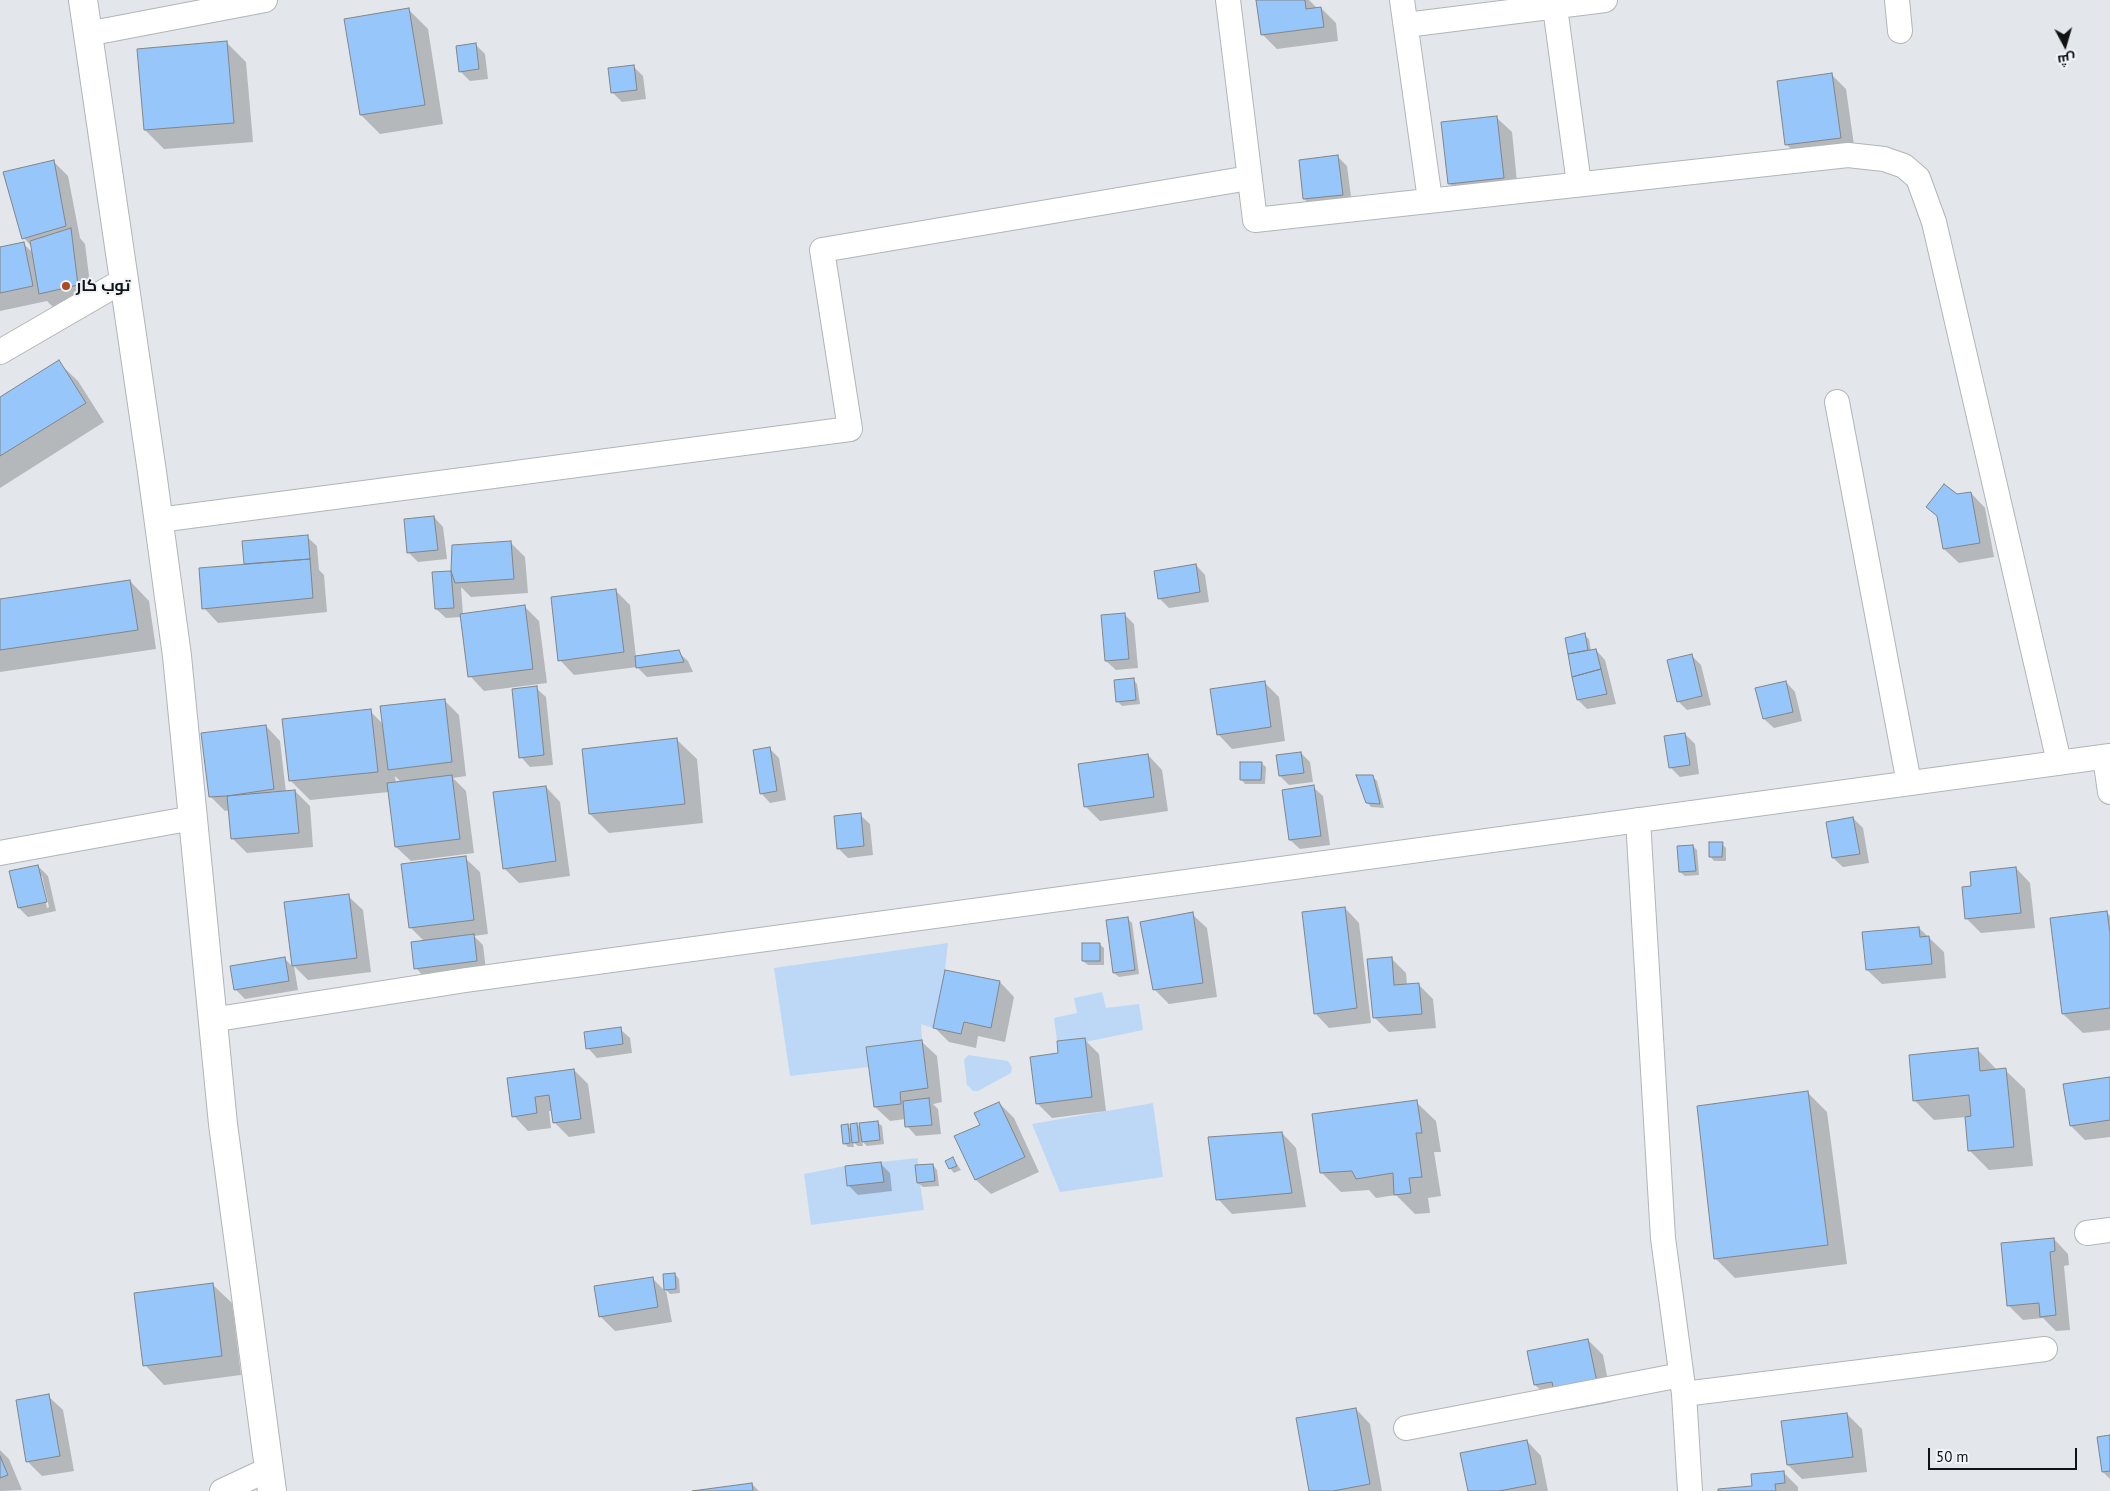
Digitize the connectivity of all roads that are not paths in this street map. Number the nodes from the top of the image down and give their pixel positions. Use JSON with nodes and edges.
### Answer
{"nodes":[{"id":1,"x":83,"y":0,"type":"edge"},
{"id":2,"x":265,"y":0,"type":"edge"},
{"id":3,"x":1228,"y":0,"type":"edge"},
{"id":4,"x":1402,"y":0,"type":"edge"},
{"id":5,"x":1605,"y":0,"type":"edge"},
{"id":6,"x":1897,"y":0,"type":"edge"},
{"id":7,"x":1555,"y":3,"type":"edge"},
{"id":8,"x":1406,"y":25,"type":"junction"},
{"id":9,"x":1900,"y":31,"type":"dead end"},
{"id":10,"x":87,"y":34,"type":"junction"},
{"id":11,"x":1250,"y":178,"type":"junction"},
{"id":12,"x":1579,"y":184,"type":"junction"},
{"id":13,"x":1430,"y":200,"type":"junction"},
{"id":14,"x":124,"y":280,"type":"junction"},
{"id":15,"x":0,"y":352,"type":"edge"},
{"id":16,"x":1837,"y":402,"type":"dead end"},
{"id":17,"x":159,"y":520,"type":"junction"},
{"id":18,"x":2108,"y":757,"type":"edge"},
{"id":19,"x":2059,"y":762,"type":"junction"},
{"id":20,"x":1909,"y":783,"type":"junction"},
{"id":21,"x":2110,"y":792,"type":"edge"},
{"id":22,"x":194,"y":818,"type":"junction"},
{"id":23,"x":1638,"y":820,"type":"junction"},
{"id":24,"x":0,"y":853,"type":"edge"},
{"id":25,"x":211,"y":1020,"type":"junction"},
{"id":26,"x":2110,"y":1230,"type":"edge"},
{"id":27,"x":2086,"y":1233,"type":"dead end"},
{"id":28,"x":2046,"y":1349,"type":"dead end"},
{"id":29,"x":1682,"y":1385,"type":"junction"},
{"id":30,"x":1406,"y":1428,"type":"dead end"},
{"id":31,"x":270,"y":1480,"type":"edge"},
{"id":32,"x":222,"y":1491,"type":"edge"},
{"id":33,"x":1690,"y":1491,"type":"edge"}],
"edges":[{"from":1,"to":10,"type":"street"},
{"from":2,"to":10,"type":"street"},
{"from":3,"to":11,"type":"street"},
{"from":4,"to":8,"type":"street"},
{"from":5,"to":7,"type":"street"},
{"from":6,"to":9,"type":"street"},
{"from":7,"to":8,"type":"street"},
{"from":7,"to":12,"type":"street"},
{"from":8,"to":13,"type":"street"},
{"from":10,"to":14,"type":"street"},
{"from":11,"to":13,"type":"street"},
{"from":11,"to":17,"type":"street"},
{"from":12,"to":13,"type":"street"},
{"from":12,"to":19,"type":"street"},
{"from":14,"to":15,"type":"street"},
{"from":14,"to":17,"type":"street"},
{"from":16,"to":20,"type":"street"},
{"from":17,"to":22,"type":"street"},
{"from":18,"to":19,"type":"street"},
{"from":18,"to":21,"type":"street"},
{"from":19,"to":20,"type":"street"},
{"from":20,"to":23,"type":"street"},
{"from":22,"to":24,"type":"street"},
{"from":22,"to":25,"type":"street"},
{"from":23,"to":25,"type":"street"},
{"from":23,"to":29,"type":"street"},
{"from":25,"to":31,"type":"street"},
{"from":26,"to":27,"type":"street"},
{"from":28,"to":29,"type":"street"},
{"from":29,"to":30,"type":"street"},
{"from":29,"to":33,"type":"street"},
{"from":31,"to":32,"type":"street"}]}
